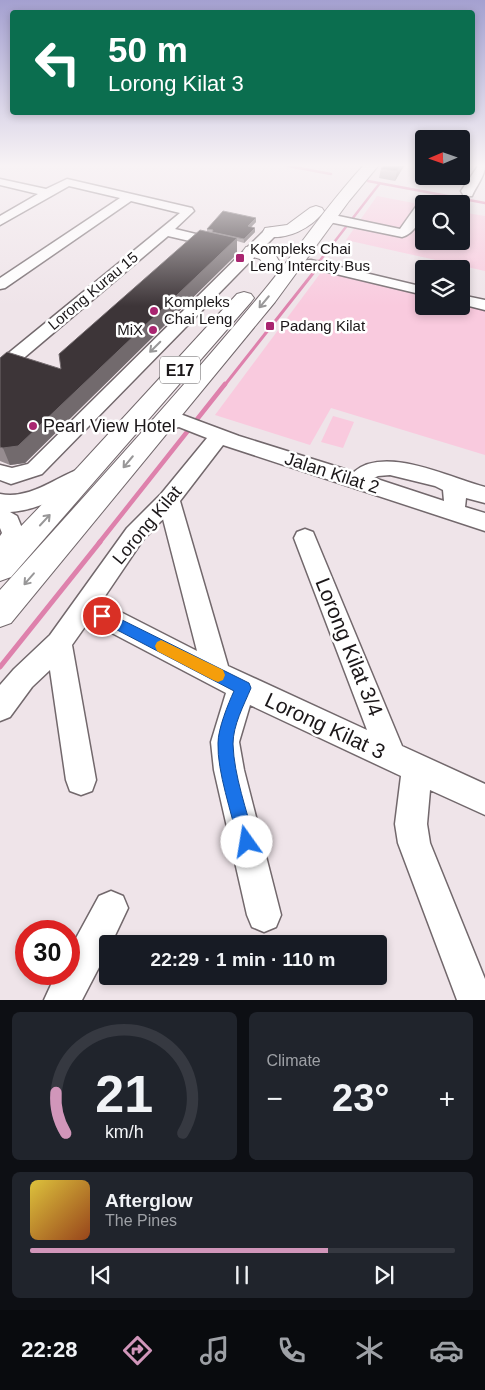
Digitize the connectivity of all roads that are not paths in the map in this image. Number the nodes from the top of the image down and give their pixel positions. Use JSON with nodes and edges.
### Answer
{"nodes":[{"id":1,"x":14,"y":213,"type":"edge"},
{"id":2,"x":106,"y":213,"type":"edge"},
{"id":3,"x":187,"y":213,"type":"edge"},
{"id":4,"x":322,"y":214,"type":"junction"},
{"id":5,"x":415,"y":217,"type":"edge"},
{"id":6,"x":0,"y":221,"type":"edge"},
{"id":7,"x":165,"y":231,"type":"junction"},
{"id":8,"x":271,"y":232,"type":"joint"},
{"id":9,"x":252,"y":251,"type":"junction"},
{"id":10,"x":310,"y":263,"type":"junction"},
{"id":11,"x":273,"y":266,"type":"junction"},
{"id":12,"x":0,"y":285,"type":"edge"},
{"id":13,"x":415,"y":289,"type":"edge"},
{"id":14,"x":470,"y":301,"type":"edge"},
{"id":15,"x":485,"y":305,"type":"edge"},
{"id":16,"x":0,"y":369,"type":"edge"},
{"id":17,"x":187,"y":423,"type":"junction"},
{"id":18,"x":5,"y":474,"type":"edge"},
{"id":19,"x":87,"y":474,"type":"junction"},
{"id":20,"x":358,"y":481,"type":"junction"},
{"id":21,"x":452,"y":486,"type":"junction"},
{"id":22,"x":485,"y":495,"type":"edge"},
{"id":23,"x":169,"y":500,"type":"junction"},
{"id":24,"x":0,"y":502,"type":"edge"},
{"id":25,"x":454,"y":512,"type":"junction"},
{"id":26,"x":0,"y":517,"type":"edge"},
{"id":27,"x":485,"y":522,"type":"edge"},
{"id":28,"x":305,"y":538,"type":"dead end"},
{"id":29,"x":0,"y":557,"type":"edge"},
{"id":30,"x":0,"y":568,"type":"edge"},
{"id":31,"x":86,"y":607,"type":"junction"},
{"id":32,"x":0,"y":613,"type":"edge"},
{"id":33,"x":59,"y":644,"type":"junction"},
{"id":34,"x":217,"y":675,"type":"junction"},
{"id":35,"x":244,"y":688,"type":"junction"},
{"id":36,"x":0,"y":707,"type":"edge"},
{"id":37,"x":405,"y":763,"type":"junction"},
{"id":38,"x":81,"y":780,"type":"dead end"},
{"id":39,"x":485,"y":800,"type":"edge"},
{"id":40,"x":111,"y":908,"type":"dead end"},
{"id":41,"x":264,"y":914,"type":"dead end"},
{"id":42,"x":62,"y":1000,"type":"edge"},
{"id":43,"x":475,"y":1000,"type":"edge"}],
"edges":[{"from":1,"to":6,"type":"street"},
{"from":2,"to":12,"type":"street"},
{"from":3,"to":7,"type":"street","name":"Lorong Kurau 15"},
{"from":4,"to":5,"type":"street"},
{"from":4,"to":8,"type":"highway"},
{"from":4,"to":10,"type":"highway","number":"E17"},
{"from":4,"to":11,"type":"highway","number":"E17"},
{"from":7,"to":9,"type":"street"},
{"from":7,"to":16,"type":"street","name":"Lorong Kurau 15"},
{"from":8,"to":9,"type":"street"},
{"from":9,"to":11,"type":"highway"},
{"from":9,"to":18,"type":"street","one_way":true},
{"from":10,"to":13,"type":"street"},
{"from":10,"to":17,"type":"highway","number":"E17","one_way":true},
{"from":11,"to":19,"type":"highway","number":"E17"},
{"from":14,"to":15,"type":"street"},
{"from":17,"to":20,"type":"street","name":"Jalan Kilat 2"},
{"from":17,"to":23,"type":"street","name":"Lorong Kilat"},
{"from":17,"to":32,"type":"highway","number":"E17","one_way":true},
{"from":19,"to":24,"type":"street"},
{"from":30,"to":19,"type":"highway","number":"E17","one_way":true},
{"from":20,"to":21,"type":"street"},
{"from":20,"to":25,"type":"street","name":"Jalan Kilat 2"},
{"from":21,"to":22,"type":"street"},
{"from":21,"to":25,"type":"street"},
{"from":23,"to":31,"type":"street","name":"Lorong Kilat"},
{"from":23,"to":34,"type":"street"},
{"from":25,"to":27,"type":"street","name":"Jalan Kilat 2"},
{"from":26,"to":29,"type":"street"},
{"from":28,"to":37,"type":"street","name":"Lorong Kilat 3/4"},
{"from":31,"to":33,"type":"street","name":"Lorong Kilat"},
{"from":31,"to":34,"type":"street","name":"Lorong Kilat 3"},
{"from":33,"to":36,"type":"street","name":"Lorong Kilat"},
{"from":33,"to":38,"type":"street"},
{"from":34,"to":35,"type":"street","name":"Lorong Kilat 3"},
{"from":35,"to":37,"type":"street","name":"Lorong Kilat 3"},
{"from":35,"to":41,"type":"street"},
{"from":37,"to":39,"type":"street","name":"Lorong Kilat 3"},
{"from":37,"to":43,"type":"street"},
{"from":40,"to":42,"type":"street"}]}
